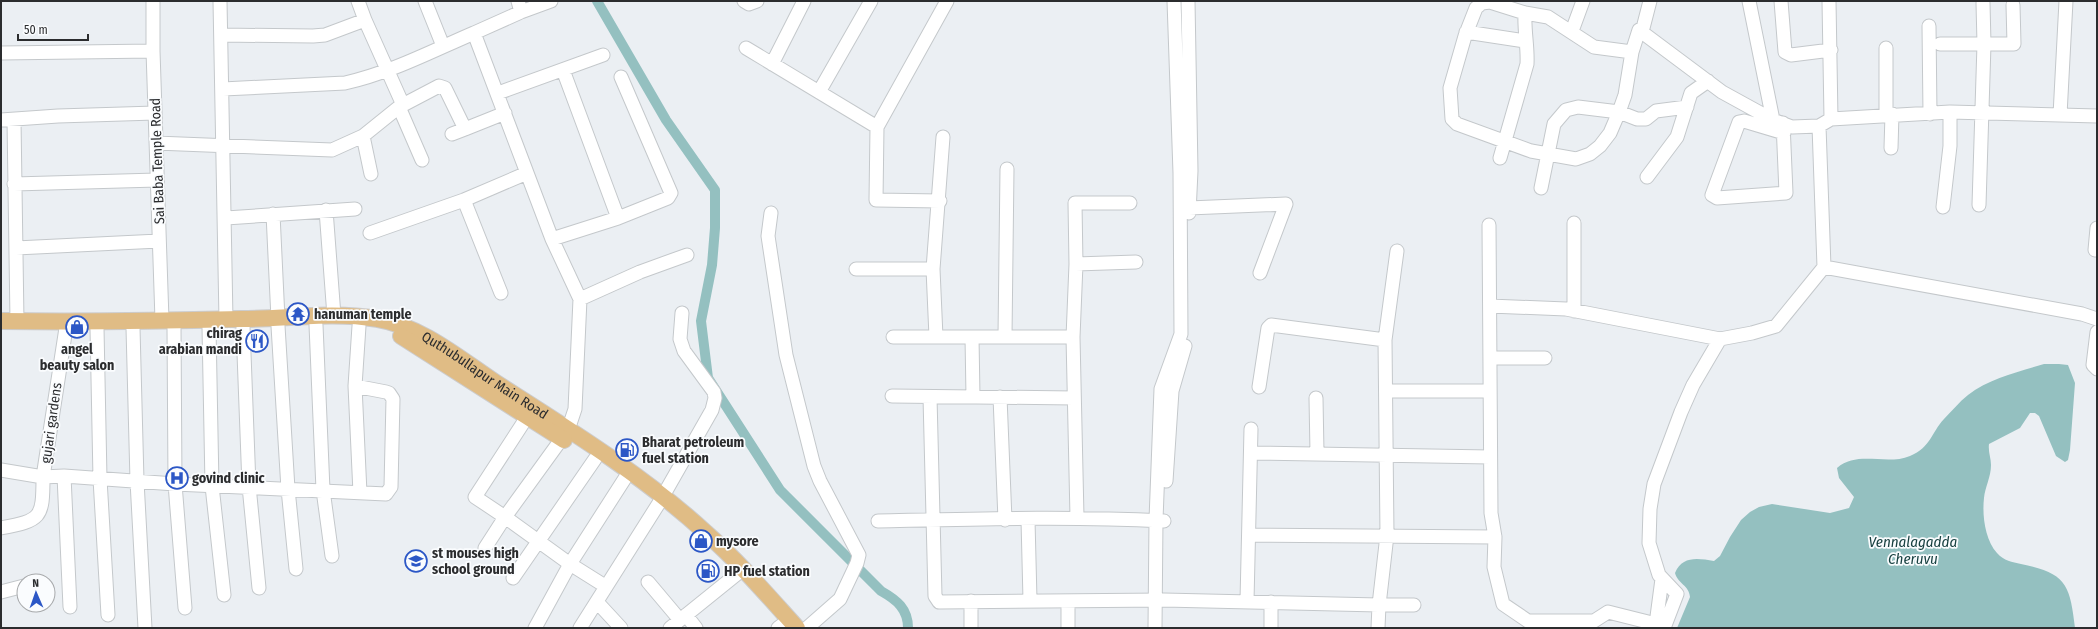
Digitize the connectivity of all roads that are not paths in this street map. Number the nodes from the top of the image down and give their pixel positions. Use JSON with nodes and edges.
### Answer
{"nodes":[{"id":1,"x":153,"y":1,"type":"edge"},
{"id":2,"x":220,"y":1,"type":"edge"},
{"id":3,"x":358,"y":1,"type":"edge"},
{"id":4,"x":425,"y":1,"type":"edge"},
{"id":5,"x":551,"y":1,"type":"edge"},
{"id":6,"x":744,"y":1,"type":"edge"},
{"id":7,"x":757,"y":1,"type":"edge"},
{"id":8,"x":804,"y":1,"type":"edge"},
{"id":9,"x":871,"y":1,"type":"edge"},
{"id":10,"x":947,"y":1,"type":"edge"},
{"id":11,"x":1174,"y":1,"type":"edge"},
{"id":12,"x":1188,"y":1,"type":"edge"},
{"id":13,"x":1583,"y":1,"type":"edge"},
{"id":14,"x":1650,"y":1,"type":"edge"},
{"id":15,"x":1749,"y":1,"type":"edge"},
{"id":16,"x":1782,"y":1,"type":"edge"},
{"id":17,"x":1829,"y":1,"type":"edge"},
{"id":18,"x":2066,"y":1,"type":"edge"},
{"id":19,"x":1983,"y":3,"type":"dead end"},
{"id":20,"x":2013,"y":5,"type":"dead end"},
{"id":21,"x":520,"y":6,"type":"edge"},
{"id":22,"x":1518,"y":8,"type":"edge"},
{"id":23,"x":365,"y":20,"type":"junction"},
{"id":24,"x":1929,"y":26,"type":"dead end"},
{"id":25,"x":1572,"y":31,"type":"junction"},
{"id":26,"x":1466,"y":32,"type":"junction"},
{"id":27,"x":1642,"y":32,"type":"junction"},
{"id":28,"x":474,"y":33,"type":"junction"},
{"id":29,"x":221,"y":35,"type":"junction"},
{"id":30,"x":1525,"y":41,"type":"junction"},
{"id":31,"x":1940,"y":44,"type":"dead end"},
{"id":32,"x":1984,"y":44,"type":"junction"},
{"id":33,"x":442,"y":46,"type":"junction"},
{"id":34,"x":746,"y":48,"type":"dead end"},
{"id":35,"x":1886,"y":48,"type":"dead end"},
{"id":36,"x":1831,"y":50,"type":"junction"},
{"id":37,"x":153,"y":51,"type":"junction"},
{"id":38,"x":1632,"y":52,"type":"junction"},
{"id":39,"x":1,"y":53,"type":"edge"},
{"id":40,"x":604,"y":55,"type":"dead end"},
{"id":41,"x":772,"y":64,"type":"junction"},
{"id":42,"x":563,"y":70,"type":"junction"},
{"id":43,"x":388,"y":71,"type":"junction"},
{"id":44,"x":621,"y":77,"type":"dead end"},
{"id":45,"x":1708,"y":81,"type":"junction"},
{"id":46,"x":223,"y":89,"type":"junction"},
{"id":47,"x":819,"y":92,"type":"junction"},
{"id":48,"x":498,"y":93,"type":"junction"},
{"id":49,"x":401,"y":106,"type":"junction"},
{"id":50,"x":1687,"y":107,"type":"junction"},
{"id":51,"x":1619,"y":112,"type":"junction"},
{"id":52,"x":1950,"y":112,"type":"junction"},
{"id":53,"x":1982,"y":112,"type":"junction"},
{"id":54,"x":155,"y":113,"type":"junction"},
{"id":55,"x":505,"y":113,"type":"junction"},
{"id":56,"x":1889,"y":114,"type":"junction"},
{"id":57,"x":1930,"y":114,"type":"junction"},
{"id":58,"x":2060,"y":115,"type":"junction"},
{"id":59,"x":2097,"y":116,"type":"edge"},
{"id":60,"x":1831,"y":119,"type":"junction"},
{"id":61,"x":1,"y":120,"type":"edge"},
{"id":62,"x":14,"y":120,"type":"junction"},
{"id":63,"x":1780,"y":126,"type":"junction"},
{"id":64,"x":1819,"y":126,"type":"junction"},
{"id":65,"x":877,"y":127,"type":"junction"},
{"id":66,"x":465,"y":129,"type":"junction"},
{"id":67,"x":452,"y":134,"type":"dead end"},
{"id":68,"x":363,"y":136,"type":"junction"},
{"id":69,"x":943,"y":137,"type":"dead end"},
{"id":70,"x":1506,"y":142,"type":"junction"},
{"id":71,"x":156,"y":143,"type":"junction"},
{"id":72,"x":224,"y":145,"type":"junction"},
{"id":73,"x":1891,"y":148,"type":"dead end"},
{"id":74,"x":1548,"y":154,"type":"junction"},
{"id":75,"x":1500,"y":158,"type":"dead end"},
{"id":76,"x":422,"y":160,"type":"dead end"},
{"id":77,"x":1007,"y":169,"type":"dead end"},
{"id":78,"x":527,"y":173,"type":"junction"},
{"id":79,"x":371,"y":174,"type":"dead end"},
{"id":80,"x":1647,"y":177,"type":"dead end"},
{"id":81,"x":157,"y":180,"type":"junction"},
{"id":82,"x":14,"y":184,"type":"junction"},
{"id":83,"x":1541,"y":188,"type":"dead end"},
{"id":84,"x":464,"y":200,"type":"junction"},
{"id":85,"x":940,"y":201,"type":"junction"},
{"id":86,"x":1130,"y":203,"type":"dead end"},
{"id":87,"x":1978,"y":205,"type":"dead end"},
{"id":88,"x":1943,"y":207,"type":"dead end"},
{"id":89,"x":1189,"y":208,"type":"junction"},
{"id":90,"x":355,"y":209,"type":"dead end"},
{"id":91,"x":326,"y":210,"type":"junction"},
{"id":92,"x":771,"y":213,"type":"dead end"},
{"id":93,"x":273,"y":214,"type":"junction"},
{"id":94,"x":226,"y":218,"type":"junction"},
{"id":95,"x":618,"y":218,"type":"junction"},
{"id":96,"x":1574,"y":223,"type":"dead end"},
{"id":97,"x":1490,"y":225,"type":"dead end"},
{"id":98,"x":2097,"y":228,"type":"edge"},
{"id":99,"x":370,"y":233,"type":"dead end"},
{"id":100,"x":552,"y":239,"type":"junction"},
{"id":101,"x":159,"y":241,"type":"junction"},
{"id":102,"x":16,"y":248,"type":"junction"},
{"id":103,"x":2096,"y":250,"type":"edge"},
{"id":104,"x":1397,"y":251,"type":"dead end"},
{"id":105,"x":687,"y":255,"type":"dead end"},
{"id":106,"x":1136,"y":262,"type":"dead end"},
{"id":107,"x":1076,"y":264,"type":"junction"},
{"id":108,"x":1824,"y":267,"type":"junction"},
{"id":109,"x":856,"y":269,"type":"dead end"},
{"id":110,"x":933,"y":269,"type":"junction"},
{"id":111,"x":1260,"y":273,"type":"dead end"},
{"id":112,"x":501,"y":293,"type":"dead end"},
{"id":113,"x":580,"y":299,"type":"junction"},
{"id":114,"x":1490,"y":306,"type":"junction"},
{"id":115,"x":1574,"y":311,"type":"junction"},
{"id":116,"x":682,"y":313,"type":"dead end"},
{"id":117,"x":334,"y":316,"type":"junction"},
{"id":118,"x":2097,"y":319,"type":"edge"},
{"id":119,"x":226,"y":320,"type":"junction"},
{"id":120,"x":9,"y":321,"type":"edge"},
{"id":121,"x":278,"y":322,"type":"junction"},
{"id":122,"x":161,"y":324,"type":"junction"},
{"id":123,"x":316,"y":325,"type":"junction"},
{"id":124,"x":359,"y":326,"type":"junction"},
{"id":125,"x":209,"y":327,"type":"junction"},
{"id":126,"x":243,"y":327,"type":"junction"},
{"id":127,"x":66,"y":328,"type":"junction"},
{"id":128,"x":97,"y":328,"type":"junction"},
{"id":129,"x":133,"y":328,"type":"junction"},
{"id":130,"x":1,"y":329,"type":"edge"},
{"id":131,"x":2097,"y":332,"type":"edge"},
{"id":132,"x":1005,"y":336,"type":"junction"},
{"id":133,"x":893,"y":337,"type":"dead end"},
{"id":134,"x":972,"y":337,"type":"junction"},
{"id":135,"x":1073,"y":337,"type":"junction"},
{"id":136,"x":936,"y":338,"type":"junction"},
{"id":137,"x":1720,"y":339,"type":"junction"},
{"id":138,"x":1385,"y":340,"type":"junction"},
{"id":139,"x":1490,"y":358,"type":"junction"},
{"id":140,"x":1545,"y":358,"type":"dead end"},
{"id":141,"x":2097,"y":369,"type":"edge"},
{"id":142,"x":355,"y":386,"type":"junction"},
{"id":143,"x":1168,"y":387,"type":"junction"},
{"id":144,"x":1259,"y":387,"type":"dead end"},
{"id":145,"x":1386,"y":391,"type":"junction"},
{"id":146,"x":1490,"y":391,"type":"junction"},
{"id":147,"x":892,"y":396,"type":"dead end"},
{"id":148,"x":930,"y":397,"type":"junction"},
{"id":149,"x":974,"y":397,"type":"junction"},
{"id":150,"x":1000,"y":397,"type":"junction"},
{"id":151,"x":1074,"y":398,"type":"junction"},
{"id":152,"x":1316,"y":398,"type":"dead end"},
{"id":153,"x":527,"y":417,"type":"junction"},
{"id":154,"x":1251,"y":429,"type":"dead end"},
{"id":155,"x":565,"y":434,"type":"junction"},
{"id":156,"x":1251,"y":453,"type":"junction"},
{"id":157,"x":1317,"y":453,"type":"junction"},
{"id":158,"x":1388,"y":455,"type":"junction"},
{"id":159,"x":1490,"y":457,"type":"junction"},
{"id":160,"x":595,"y":459,"type":"junction"},
{"id":161,"x":1,"y":470,"type":"edge"},
{"id":162,"x":627,"y":475,"type":"junction"},
{"id":163,"x":64,"y":476,"type":"junction"},
{"id":164,"x":43,"y":477,"type":"junction"},
{"id":165,"x":100,"y":479,"type":"junction"},
{"id":166,"x":137,"y":481,"type":"junction"},
{"id":167,"x":175,"y":484,"type":"junction"},
{"id":168,"x":212,"y":486,"type":"junction"},
{"id":169,"x":249,"y":486,"type":"junction"},
{"id":170,"x":288,"y":489,"type":"junction"},
{"id":171,"x":323,"y":490,"type":"junction"},
{"id":172,"x":360,"y":493,"type":"junction"},
{"id":173,"x":661,"y":500,"type":"junction"},
{"id":174,"x":505,"y":517,"type":"junction"},
{"id":175,"x":1077,"y":517,"type":"junction"},
{"id":176,"x":934,"y":520,"type":"junction"},
{"id":177,"x":1005,"y":520,"type":"junction"},
{"id":178,"x":1028,"y":520,"type":"junction"},
{"id":179,"x":878,"y":521,"type":"dead end"},
{"id":180,"x":1160,"y":521,"type":"junction"},
{"id":181,"x":1,"y":528,"type":"edge"},
{"id":182,"x":1249,"y":535,"type":"junction"},
{"id":183,"x":1387,"y":535,"type":"junction"},
{"id":184,"x":1495,"y":537,"type":"junction"},
{"id":185,"x":539,"y":542,"type":"junction"},
{"id":186,"x":485,"y":548,"type":"dead end"},
{"id":187,"x":332,"y":556,"type":"dead end"},
{"id":188,"x":570,"y":564,"type":"junction"},
{"id":189,"x":296,"y":569,"type":"dead end"},
{"id":190,"x":737,"y":574,"type":"junction"},
{"id":191,"x":513,"y":578,"type":"dead end"},
{"id":192,"x":1662,"y":579,"type":"junction"},
{"id":193,"x":648,"y":582,"type":"dead end"},
{"id":194,"x":605,"y":586,"type":"junction"},
{"id":195,"x":16,"y":588,"type":"edge"},
{"id":196,"x":259,"y":588,"type":"dead end"},
{"id":197,"x":1,"y":592,"type":"edge"},
{"id":198,"x":224,"y":595,"type":"dead end"},
{"id":199,"x":1030,"y":600,"type":"junction"},
{"id":200,"x":1159,"y":600,"type":"junction"},
{"id":201,"x":971,"y":601,"type":"junction"},
{"id":202,"x":1068,"y":601,"type":"junction"},
{"id":203,"x":1247,"y":601,"type":"junction"},
{"id":204,"x":597,"y":602,"type":"junction"},
{"id":205,"x":1271,"y":602,"type":"junction"},
{"id":206,"x":1379,"y":605,"type":"junction"},
{"id":207,"x":1414,"y":605,"type":"dead end"},
{"id":208,"x":70,"y":607,"type":"dead end"},
{"id":209,"x":185,"y":608,"type":"dead end"},
{"id":210,"x":108,"y":615,"type":"dead end"},
{"id":211,"x":678,"y":621,"type":"edge"},
{"id":212,"x":785,"y":627,"type":"edge"},
{"id":213,"x":145,"y":628,"type":"edge"},
{"id":214,"x":535,"y":628,"type":"edge"},
{"id":215,"x":580,"y":628,"type":"edge"},
{"id":216,"x":621,"y":628,"type":"edge"},
{"id":217,"x":696,"y":628,"type":"edge"},
{"id":218,"x":807,"y":628,"type":"edge"},
{"id":219,"x":971,"y":628,"type":"edge"},
{"id":220,"x":1068,"y":628,"type":"edge"},
{"id":221,"x":1155,"y":628,"type":"edge"},
{"id":222,"x":1164,"y":628,"type":"edge"},
{"id":223,"x":1271,"y":628,"type":"edge"},
{"id":224,"x":1378,"y":628,"type":"edge"},
{"id":225,"x":1664,"y":628,"type":"edge"}],
"edges":[{"from":1,"to":37,"type":"street","name":"Sai Baba Temple Road"},
{"from":2,"to":29,"type":"street"},
{"from":3,"to":23,"type":"street"},
{"from":4,"to":33,"type":"street"},
{"from":5,"to":21,"type":"street"},
{"from":6,"to":7,"type":"street"},
{"from":8,"to":41,"type":"street"},
{"from":9,"to":47,"type":"street"},
{"from":10,"to":65,"type":"street"},
{"from":11,"to":143,"type":"street"},
{"from":12,"to":89,"type":"street"},
{"from":13,"to":25,"type":"street"},
{"from":14,"to":27,"type":"street"},
{"from":15,"to":63,"type":"street"},
{"from":16,"to":36,"type":"street"},
{"from":17,"to":36,"type":"street"},
{"from":18,"to":58,"type":"street"},
{"from":19,"to":32,"type":"street"},
{"from":20,"to":32,"type":"street"},
{"from":21,"to":28,"type":"street"},
{"from":22,"to":25,"type":"street"},
{"from":22,"to":26,"type":"street"},
{"from":22,"to":30,"type":"street"},
{"from":23,"to":29,"type":"street"},
{"from":23,"to":43,"type":"street"},
{"from":24,"to":57,"type":"street"},
{"from":25,"to":38,"type":"street"},
{"from":26,"to":30,"type":"street"},
{"from":26,"to":70,"type":"street"},
{"from":27,"to":38,"type":"street"},
{"from":27,"to":45,"type":"street"},
{"from":28,"to":33,"type":"street"},
{"from":28,"to":48,"type":"street"},
{"from":29,"to":46,"type":"street"},
{"from":30,"to":70,"type":"street"},
{"from":31,"to":32,"type":"street"},
{"from":32,"to":53,"type":"street"},
{"from":33,"to":43,"type":"street"},
{"from":34,"to":41,"type":"street"},
{"from":35,"to":56,"type":"street"},
{"from":36,"to":60,"type":"street"},
{"from":37,"to":39,"type":"street"},
{"from":37,"to":54,"type":"street","name":"Sai Baba Temple Road"},
{"from":38,"to":51,"type":"street"},
{"from":40,"to":42,"type":"street"},
{"from":41,"to":47,"type":"street"},
{"from":42,"to":48,"type":"street"},
{"from":42,"to":95,"type":"street"},
{"from":43,"to":46,"type":"street"},
{"from":43,"to":49,"type":"street"},
{"from":44,"to":95,"type":"street"},
{"from":45,"to":50,"type":"street"},
{"from":45,"to":63,"type":"street"},
{"from":46,"to":72,"type":"street"},
{"from":47,"to":65,"type":"street"},
{"from":48,"to":55,"type":"street"},
{"from":49,"to":66,"type":"street"},
{"from":49,"to":68,"type":"street"},
{"from":49,"to":76,"type":"street"},
{"from":50,"to":51,"type":"street"},
{"from":50,"to":80,"type":"street"},
{"from":51,"to":74,"type":"street"},
{"from":51,"to":74,"type":"street"},
{"from":52,"to":53,"type":"street"},
{"from":52,"to":57,"type":"street"},
{"from":52,"to":88,"type":"street"},
{"from":53,"to":58,"type":"street"},
{"from":53,"to":87,"type":"street"},
{"from":54,"to":62,"type":"street"},
{"from":54,"to":71,"type":"street","name":"Sai Baba Temple Road"},
{"from":55,"to":66,"type":"street"},
{"from":55,"to":78,"type":"street"},
{"from":56,"to":57,"type":"street"},
{"from":56,"to":60,"type":"street"},
{"from":56,"to":73,"type":"street"},
{"from":58,"to":59,"type":"street"},
{"from":60,"to":64,"type":"street"},
{"from":61,"to":62,"type":"street"},
{"from":62,"to":82,"type":"street"},
{"from":63,"to":63,"type":"street"},
{"from":63,"to":64,"type":"street"},
{"from":64,"to":108,"type":"street"},
{"from":65,"to":85,"type":"street"},
{"from":66,"to":67,"type":"street"},
{"from":68,"to":72,"type":"street"},
{"from":68,"to":79,"type":"street"},
{"from":69,"to":85,"type":"street"},
{"from":70,"to":74,"type":"street"},
{"from":70,"to":75,"type":"street"},
{"from":71,"to":72,"type":"street"},
{"from":71,"to":81,"type":"street","name":"Sai Baba Temple Road"},
{"from":72,"to":94,"type":"street"},
{"from":74,"to":83,"type":"street"},
{"from":77,"to":132,"type":"street"},
{"from":78,"to":84,"type":"street"},
{"from":78,"to":100,"type":"street"},
{"from":81,"to":82,"type":"street"},
{"from":81,"to":101,"type":"street","name":"Sai Baba Temple Road"},
{"from":82,"to":102,"type":"street"},
{"from":84,"to":99,"type":"street"},
{"from":84,"to":112,"type":"street"},
{"from":85,"to":110,"type":"street"},
{"from":86,"to":107,"type":"street"},
{"from":89,"to":111,"type":"street"},
{"from":89,"to":143,"type":"street"},
{"from":90,"to":91,"type":"street"},
{"from":91,"to":93,"type":"street"},
{"from":91,"to":117,"type":"street"},
{"from":92,"to":218,"type":"street"},
{"from":93,"to":94,"type":"street"},
{"from":93,"to":121,"type":"street"},
{"from":94,"to":119,"type":"street"},
{"from":95,"to":100,"type":"street"},
{"from":96,"to":115,"type":"street"},
{"from":97,"to":114,"type":"street"},
{"from":98,"to":103,"type":"street"},
{"from":100,"to":113,"type":"street"},
{"from":101,"to":102,"type":"street"},
{"from":101,"to":122,"type":"street","name":"Sai Baba Temple Road"},
{"from":102,"to":120,"type":"street"},
{"from":104,"to":138,"type":"street"},
{"from":105,"to":113,"type":"street"},
{"from":106,"to":107,"type":"street"},
{"from":107,"to":135,"type":"street"},
{"from":108,"to":118,"type":"street"},
{"from":108,"to":137,"type":"street"},
{"from":109,"to":110,"type":"street"},
{"from":110,"to":136,"type":"street"},
{"from":113,"to":155,"type":"street"},
{"from":114,"to":115,"type":"street"},
{"from":114,"to":139,"type":"street"},
{"from":115,"to":137,"type":"street"},
{"from":116,"to":173,"type":"street"},
{"from":117,"to":121,"type":"main road","name":"Quthubullapur Main Road"},
{"from":117,"to":155,"type":"main road","name":"Quthubullapur Main Road"},
{"from":119,"to":121,"type":"main road","name":"Quthubullapur Main Road"},
{"from":119,"to":122,"type":"main road","name":"Quthubullapur Main Road"},
{"from":120,"to":122,"type":"main road","name":"Quthubullapur Main Road"},
{"from":121,"to":123,"type":"main road","name":"Quthubullapur Main Road"},
{"from":121,"to":126,"type":"main road","name":"Quthubullapur Main Road"},
{"from":121,"to":170,"type":"street"},
{"from":122,"to":125,"type":"main road","name":"Quthubullapur Main Road"},
{"from":122,"to":129,"type":"main road","name":"Quthubullapur Main Road"},
{"from":122,"to":167,"type":"street","name":"Sai Baba Temple Road"},
{"from":123,"to":124,"type":"main road","name":"Quthubullapur Main Road"},
{"from":123,"to":171,"type":"street"},
{"from":124,"to":142,"type":"street"},
{"from":124,"to":153,"type":"main road","name":"Quthubullapur Main Road"},
{"from":125,"to":126,"type":"main road","name":"Quthubullapur Main Road"},
{"from":125,"to":168,"type":"street"},
{"from":126,"to":169,"type":"street"},
{"from":127,"to":128,"type":"main road","name":"Quthubullapur Main Road"},
{"from":127,"to":130,"type":"main road","name":"Quthubullapur Main Road"},
{"from":127,"to":164,"type":"street","name":"gujari gardens"},
{"from":128,"to":129,"type":"main road","name":"Quthubullapur Main Road"},
{"from":128,"to":165,"type":"street"},
{"from":129,"to":166,"type":"street"},
{"from":131,"to":141,"type":"street"},
{"from":132,"to":134,"type":"street"},
{"from":132,"to":135,"type":"street"},
{"from":133,"to":136,"type":"street"},
{"from":134,"to":136,"type":"street"},
{"from":134,"to":149,"type":"street"},
{"from":135,"to":151,"type":"street"},
{"from":137,"to":192,"type":"street"},
{"from":138,"to":144,"type":"street"},
{"from":138,"to":145,"type":"street"},
{"from":139,"to":140,"type":"street"},
{"from":139,"to":146,"type":"street"},
{"from":142,"to":172,"type":"street"},
{"from":142,"to":172,"type":"street"},
{"from":143,"to":180,"type":"street"},
{"from":145,"to":146,"type":"street"},
{"from":145,"to":158,"type":"street"},
{"from":146,"to":159,"type":"street"},
{"from":147,"to":148,"type":"street"},
{"from":148,"to":149,"type":"street"},
{"from":148,"to":176,"type":"street"},
{"from":149,"to":150,"type":"street"},
{"from":150,"to":151,"type":"street"},
{"from":150,"to":177,"type":"street"},
{"from":151,"to":175,"type":"street"},
{"from":152,"to":157,"type":"street"},
{"from":153,"to":155,"type":"main road","name":"Quthubullapur Main Road"},
{"from":153,"to":174,"type":"street"},
{"from":154,"to":156,"type":"street"},
{"from":155,"to":160,"type":"main road","name":"Quthubullapur Main Road"},
{"from":155,"to":162,"type":"main road","name":"Quthubullapur Main Road"},
{"from":155,"to":174,"type":"street"},
{"from":156,"to":157,"type":"street"},
{"from":156,"to":182,"type":"street"},
{"from":157,"to":158,"type":"street"},
{"from":158,"to":159,"type":"street"},
{"from":158,"to":183,"type":"street"},
{"from":159,"to":184,"type":"street"},
{"from":160,"to":162,"type":"main road","name":"Quthubullapur Main Road"},
{"from":160,"to":185,"type":"street"},
{"from":161,"to":164,"type":"street","name":"gujari gardens"},
{"from":162,"to":173,"type":"main road","name":"Quthubullapur Main Road"},
{"from":162,"to":188,"type":"street"},
{"from":163,"to":164,"type":"street"},
{"from":163,"to":165,"type":"street"},
{"from":163,"to":208,"type":"street"},
{"from":164,"to":181,"type":"street"},
{"from":165,"to":166,"type":"street"},
{"from":165,"to":210,"type":"street"},
{"from":166,"to":167,"type":"street"},
{"from":166,"to":213,"type":"street"},
{"from":167,"to":168,"type":"street"},
{"from":167,"to":209,"type":"street","name":"Sai Baba Temple Road"},
{"from":168,"to":169,"type":"street"},
{"from":168,"to":198,"type":"street"},
{"from":169,"to":170,"type":"street"},
{"from":169,"to":196,"type":"street"},
{"from":170,"to":171,"type":"street"},
{"from":170,"to":189,"type":"street"},
{"from":171,"to":172,"type":"street"},
{"from":171,"to":187,"type":"street"},
{"from":173,"to":190,"type":"main road","name":"Quthubullapur Main Road"},
{"from":173,"to":194,"type":"street"},
{"from":173,"to":212,"type":"main road","name":"Quthubullapur Main Road"},
{"from":174,"to":185,"type":"street"},
{"from":174,"to":186,"type":"street"},
{"from":175,"to":178,"type":"street"},
{"from":175,"to":180,"type":"street"},
{"from":176,"to":177,"type":"street"},
{"from":176,"to":179,"type":"street"},
{"from":176,"to":201,"type":"street"},
{"from":177,"to":178,"type":"street"},
{"from":178,"to":199,"type":"street"},
{"from":180,"to":200,"type":"street"},
{"from":182,"to":183,"type":"street"},
{"from":182,"to":203,"type":"street"},
{"from":183,"to":184,"type":"street"},
{"from":183,"to":206,"type":"street"},
{"from":184,"to":192,"type":"street"},
{"from":185,"to":188,"type":"street"},
{"from":185,"to":191,"type":"street"},
{"from":188,"to":194,"type":"street"},
{"from":188,"to":214,"type":"street"},
{"from":190,"to":211,"type":"street"},
{"from":190,"to":212,"type":"main road","name":"Quthubullapur Main Road"},
{"from":192,"to":225,"type":"street"},
{"from":193,"to":211,"type":"street"},
{"from":194,"to":204,"type":"street"},
{"from":195,"to":197,"type":"street"},
{"from":199,"to":201,"type":"street"},
{"from":199,"to":202,"type":"street"},
{"from":200,"to":202,"type":"street"},
{"from":200,"to":203,"type":"street"},
{"from":200,"to":221,"type":"street"},
{"from":200,"to":222,"type":"street"},
{"from":201,"to":219,"type":"street"},
{"from":202,"to":220,"type":"street"},
{"from":203,"to":205,"type":"street"},
{"from":204,"to":215,"type":"street"},
{"from":204,"to":216,"type":"street"},
{"from":205,"to":206,"type":"street"},
{"from":205,"to":223,"type":"street"},
{"from":206,"to":207,"type":"street"},
{"from":206,"to":224,"type":"street"},
{"from":211,"to":217,"type":"street"}]}
